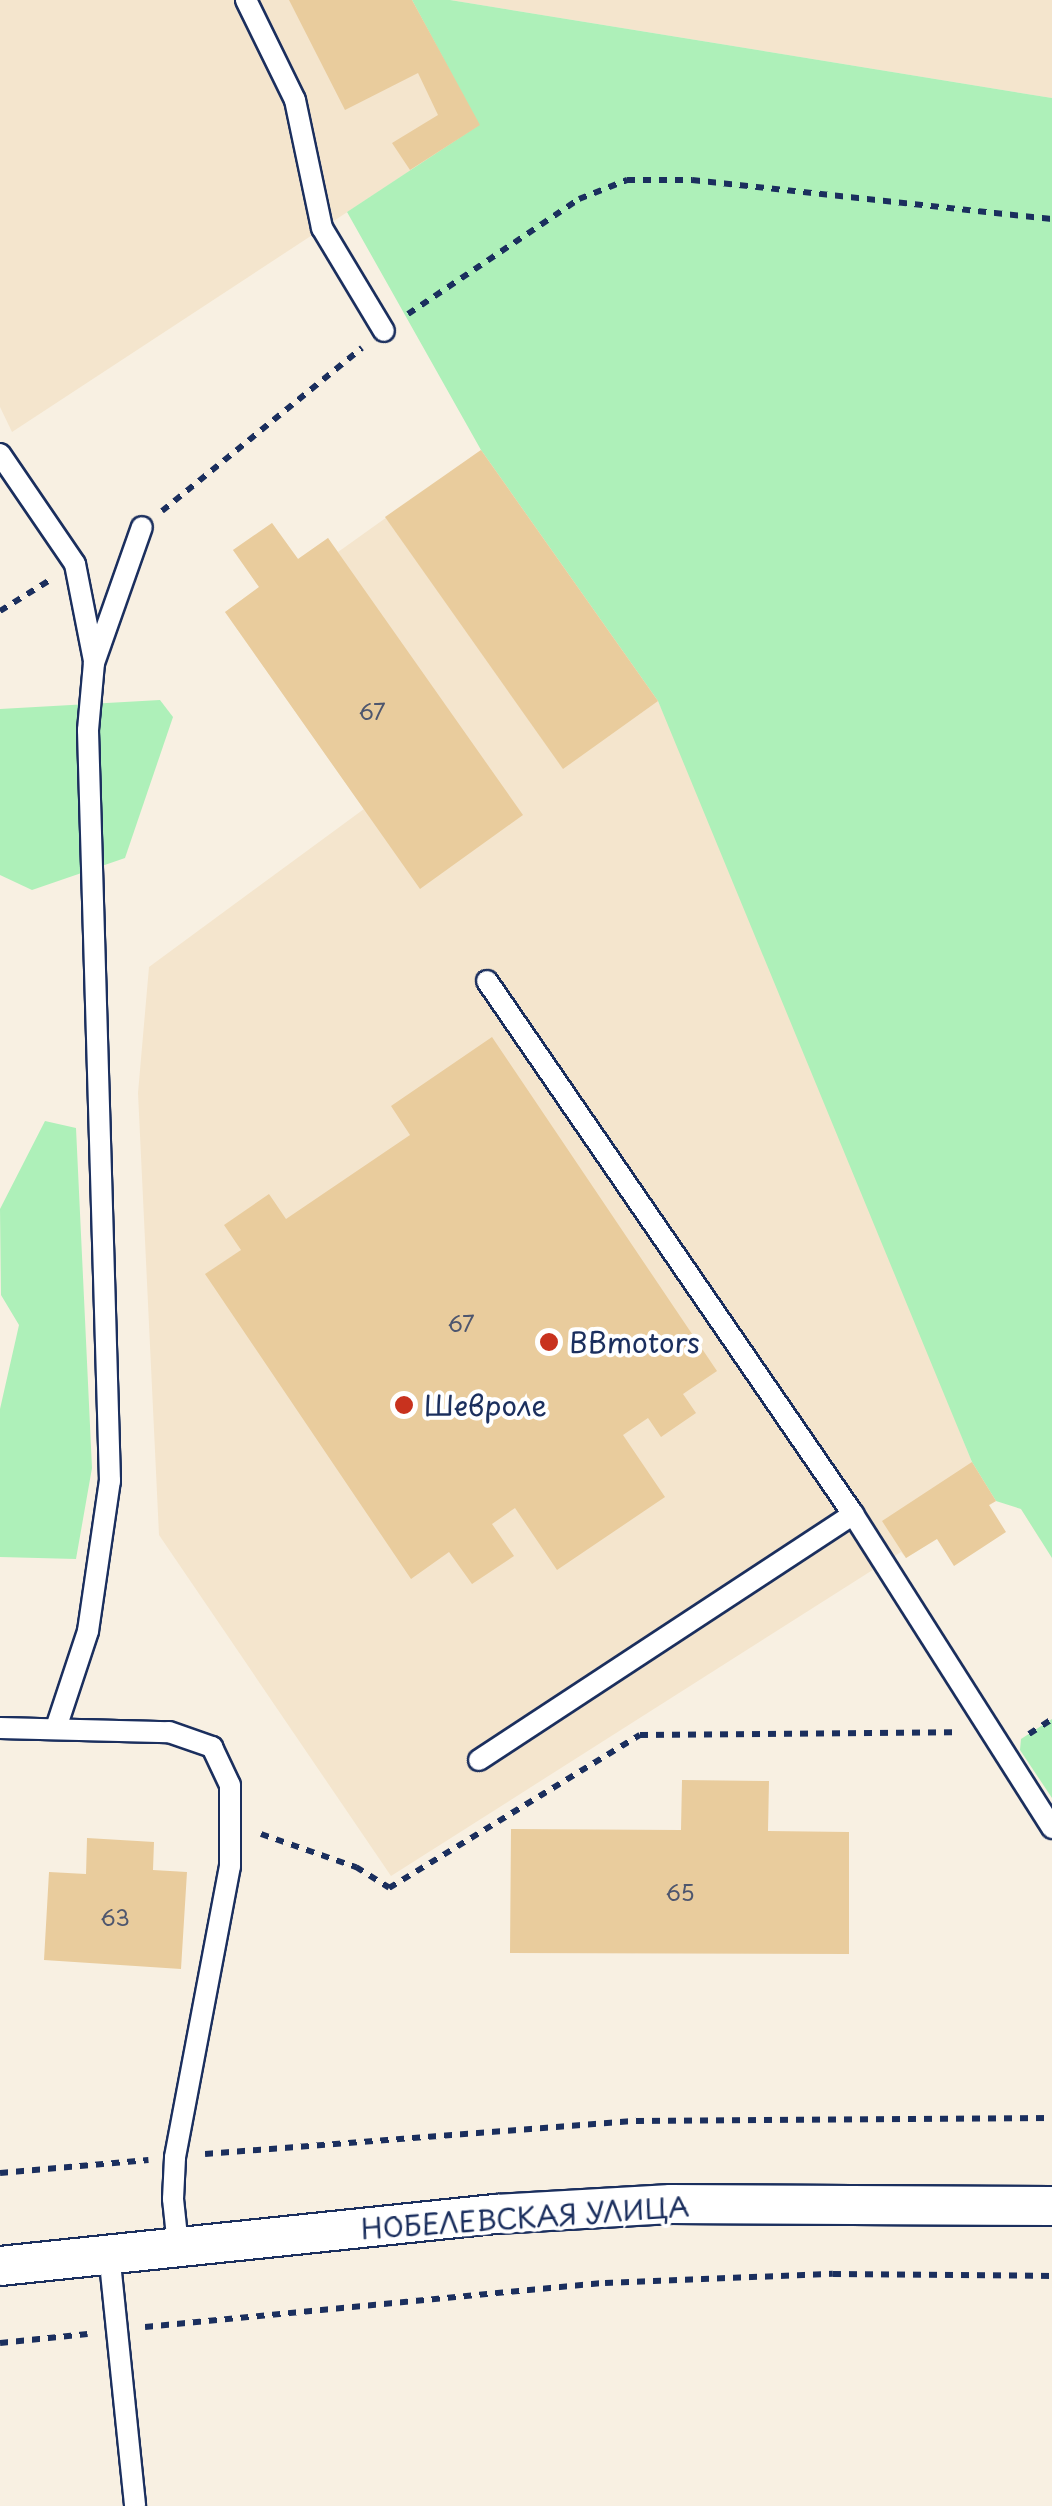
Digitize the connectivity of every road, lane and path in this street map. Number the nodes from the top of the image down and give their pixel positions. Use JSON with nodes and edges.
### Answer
{"nodes":[{"id":1,"x":246,"y":0,"type":"edge"},
{"id":2,"x":1052,"y":219,"type":"edge"},
{"id":3,"x":384,"y":331,"type":"junction"},
{"id":4,"x":0,"y":454,"type":"edge"},
{"id":5,"x":142,"y":527,"type":"joint"},
{"id":6,"x":75,"y":564,"type":"junction"},
{"id":7,"x":0,"y":611,"type":"edge"},
{"id":8,"x":94,"y":663,"type":"junction"},
{"id":9,"x":487,"y":981,"type":"dead end"},
{"id":10,"x":853,"y":1514,"type":"junction"},
{"id":11,"x":1052,"y":1719,"type":"edge"},
{"id":12,"x":0,"y":1728,"type":"edge"},
{"id":13,"x":56,"y":1728,"type":"junction"},
{"id":14,"x":993,"y":1735,"type":"junction"},
{"id":15,"x":479,"y":1760,"type":"dead end"},
{"id":16,"x":230,"y":1816,"type":"junction"},
{"id":17,"x":1052,"y":1828,"type":"edge"},
{"id":18,"x":1052,"y":2118,"type":"edge"},
{"id":19,"x":175,"y":2158,"type":"junction"},
{"id":20,"x":0,"y":2173,"type":"edge"},
{"id":21,"x":1052,"y":2206,"type":"edge"},
{"id":22,"x":178,"y":2246,"type":"junction"},
{"id":23,"x":109,"y":2253,"type":"junction"},
{"id":24,"x":0,"y":2266,"type":"edge"},
{"id":25,"x":1052,"y":2276,"type":"edge"},
{"id":26,"x":118,"y":2330,"type":"junction"},
{"id":27,"x":0,"y":2343,"type":"edge"},
{"id":28,"x":135,"y":2506,"type":"edge"}],
"edges":[{"from":1,"to":3,"type":"lane"},
{"from":2,"to":3,"type":"path"},
{"from":3,"to":5,"type":"path"},
{"from":4,"to":6,"type":"lane"},
{"from":5,"to":8,"type":"lane"},
{"from":6,"to":7,"type":"path"},
{"from":6,"to":8,"type":"lane"},
{"from":8,"to":13,"type":"lane"},
{"from":9,"to":10,"type":"lane"},
{"from":10,"to":14,"type":"lane"},
{"from":10,"to":15,"type":"lane"},
{"from":11,"to":14,"type":"path"},
{"from":12,"to":13,"type":"lane"},
{"from":13,"to":16,"type":"lane"},
{"from":14,"to":16,"type":"path"},
{"from":14,"to":17,"type":"lane"},
{"from":16,"to":19,"type":"lane"},
{"from":18,"to":19,"type":"path"},
{"from":19,"to":20,"type":"path"},
{"from":19,"to":22,"type":"lane"},
{"from":21,"to":22,"type":"street","name":"НОБЕЛЕВСКАЯ УЛИЦА"},
{"from":22,"to":23,"type":"street","name":"НОБЕЛЕВСКАЯ УЛИЦА"},
{"from":23,"to":24,"type":"street","name":"НОБЕЛЕВСКАЯ УЛИЦА"},
{"from":23,"to":26,"type":"lane"},
{"from":25,"to":26,"type":"path"},
{"from":26,"to":27,"type":"path"},
{"from":26,"to":28,"type":"lane"}]}
